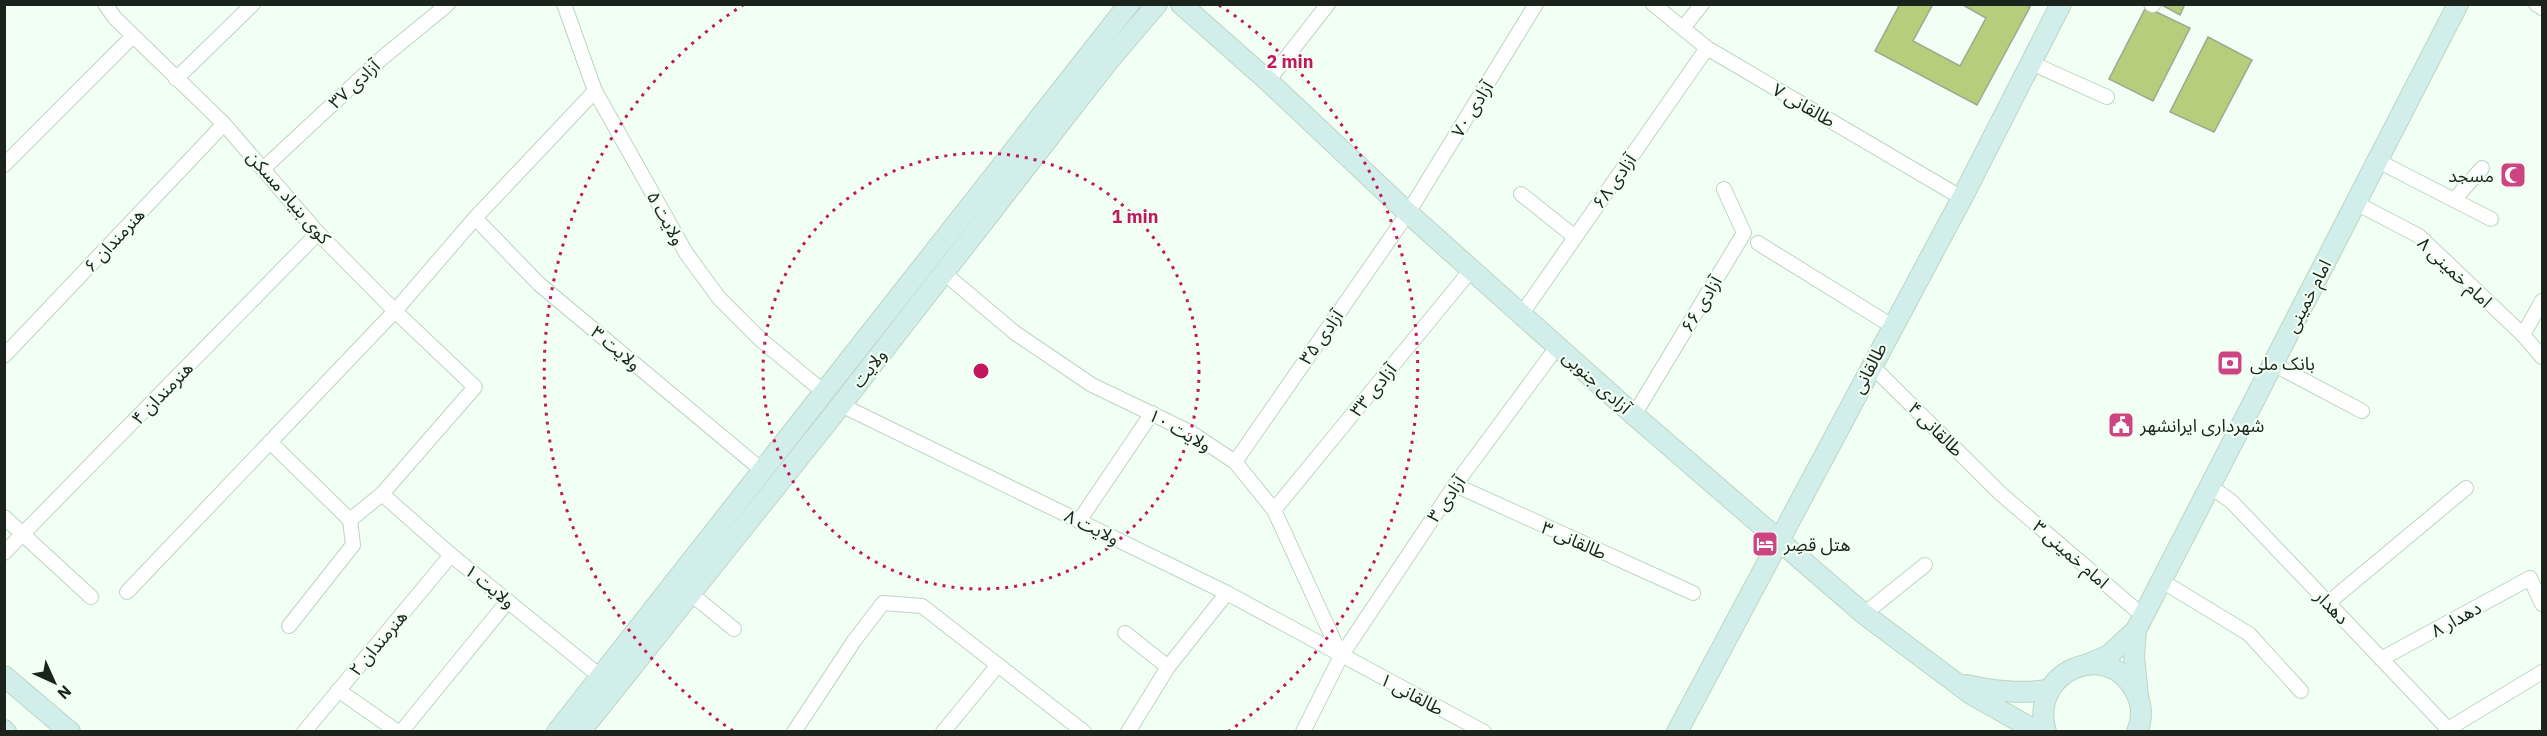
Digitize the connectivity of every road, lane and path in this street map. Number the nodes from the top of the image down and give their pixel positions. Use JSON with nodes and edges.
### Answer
{"nodes":[{"id":1,"x":105,"y":4,"type":"edge"},
{"id":2,"x":253,"y":4,"type":"edge"},
{"id":3,"x":448,"y":4,"type":"edge"},
{"id":4,"x":564,"y":4,"type":"edge"},
{"id":5,"x":1129,"y":4,"type":"edge"},
{"id":6,"x":1157,"y":4,"type":"edge"},
{"id":7,"x":1181,"y":4,"type":"edge"},
{"id":8,"x":1328,"y":4,"type":"edge"},
{"id":9,"x":1536,"y":4,"type":"edge"},
{"id":10,"x":1653,"y":4,"type":"edge"},
{"id":11,"x":1702,"y":4,"type":"edge"},
{"id":12,"x":2061,"y":4,"type":"edge"},
{"id":13,"x":2458,"y":4,"type":"edge"},
{"id":14,"x":2536,"y":4,"type":"edge"},
{"id":15,"x":2542,"y":8,"type":"edge"},
{"id":16,"x":1683,"y":28,"type":"junction"},
{"id":17,"x":133,"y":36,"type":"junction"},
{"id":18,"x":1707,"y":48,"type":"junction"},
{"id":19,"x":2031,"y":63,"type":"junction"},
{"id":20,"x":176,"y":80,"type":"junction"},
{"id":21,"x":1268,"y":81,"type":"junction"},
{"id":22,"x":595,"y":91,"type":"junction"},
{"id":23,"x":2107,"y":97,"type":"dead end"},
{"id":24,"x":224,"y":124,"type":"junction"},
{"id":25,"x":2378,"y":161,"type":"junction"},
{"id":26,"x":4,"y":165,"type":"edge"},
{"id":27,"x":264,"y":168,"type":"junction"},
{"id":28,"x":2482,"y":168,"type":"dead end"},
{"id":29,"x":1724,"y":189,"type":"dead end"},
{"id":30,"x":1521,"y":194,"type":"dead end"},
{"id":31,"x":1962,"y":198,"type":"junction"},
{"id":32,"x":2454,"y":200,"type":"junction"},
{"id":33,"x":2356,"y":202,"type":"junction"},
{"id":34,"x":1408,"y":213,"type":"junction"},
{"id":35,"x":475,"y":218,"type":"junction"},
{"id":36,"x":2491,"y":219,"type":"dead end"},
{"id":37,"x":318,"y":233,"type":"junction"},
{"id":38,"x":1575,"y":237,"type":"junction"},
{"id":39,"x":1758,"y":243,"type":"dead end"},
{"id":40,"x":1471,"y":270,"type":"junction"},
{"id":41,"x":944,"y":273,"type":"junction"},
{"id":42,"x":2542,"y":302,"type":"edge"},
{"id":43,"x":395,"y":311,"type":"junction"},
{"id":44,"x":1521,"y":315,"type":"junction"},
{"id":45,"x":1892,"y":326,"type":"junction"},
{"id":46,"x":2523,"y":335,"type":"junction"},
{"id":47,"x":1557,"y":347,"type":"junction"},
{"id":48,"x":4,"y":356,"type":"edge"},
{"id":49,"x":2542,"y":357,"type":"edge"},
{"id":50,"x":2273,"y":364,"type":"junction"},
{"id":51,"x":1871,"y":365,"type":"junction"},
{"id":52,"x":825,"y":393,"type":"junction"},
{"id":53,"x":841,"y":405,"type":"junction"},
{"id":54,"x":2362,"y":411,"type":"dead end"},
{"id":55,"x":1152,"y":413,"type":"junction"},
{"id":56,"x":1634,"y":415,"type":"junction"},
{"id":57,"x":270,"y":442,"type":"junction"},
{"id":58,"x":1235,"y":462,"type":"junction"},
{"id":59,"x":763,"y":471,"type":"junction"},
{"id":60,"x":1455,"y":486,"type":"junction"},
{"id":61,"x":2210,"y":486,"type":"junction"},
{"id":62,"x":2466,"y":488,"type":"dead end"},
{"id":63,"x":382,"y":494,"type":"junction"},
{"id":64,"x":2001,"y":494,"type":"joint"},
{"id":65,"x":1274,"y":510,"type":"junction"},
{"id":66,"x":4,"y":517,"type":"edge"},
{"id":67,"x":350,"y":520,"type":"junction"},
{"id":68,"x":1079,"y":521,"type":"junction"},
{"id":69,"x":24,"y":535,"type":"junction"},
{"id":70,"x":1779,"y":539,"type":"junction"},
{"id":71,"x":4,"y":553,"type":"edge"},
{"id":72,"x":451,"y":555,"type":"junction"},
{"id":73,"x":1924,"y":565,"type":"dead end"},
{"id":74,"x":2160,"y":580,"type":"junction"},
{"id":75,"x":127,"y":592,"type":"dead end"},
{"id":76,"x":690,"y":593,"type":"junction"},
{"id":77,"x":1227,"y":593,"type":"junction"},
{"id":78,"x":1693,"y":593,"type":"dead end"},
{"id":79,"x":91,"y":597,"type":"dead end"},
{"id":80,"x":508,"y":601,"type":"junction"},
{"id":81,"x":2328,"y":603,"type":"junction"},
{"id":82,"x":2542,"y":604,"type":"edge"},
{"id":83,"x":1864,"y":614,"type":"junction"},
{"id":84,"x":2139,"y":622,"type":"junction"},
{"id":85,"x":289,"y":626,"type":"dead end"},
{"id":86,"x":734,"y":629,"type":"dead end"},
{"id":87,"x":1125,"y":633,"type":"dead end"},
{"id":88,"x":1341,"y":656,"type":"junction"},
{"id":89,"x":2381,"y":659,"type":"junction"},
{"id":90,"x":2088,"y":664,"type":"junction"},
{"id":91,"x":998,"y":665,"type":"junction"},
{"id":92,"x":1168,"y":667,"type":"junction"},
{"id":93,"x":2542,"y":672,"type":"edge"},
{"id":94,"x":4,"y":676,"type":"edge"},
{"id":95,"x":600,"y":677,"type":"junction"},
{"id":96,"x":1954,"y":682,"type":"junction"},
{"id":97,"x":338,"y":690,"type":"junction"},
{"id":98,"x":2048,"y":690,"type":"junction"},
{"id":99,"x":2301,"y":691,"type":"dead end"},
{"id":100,"x":2139,"y":719,"type":"edge"},
{"id":101,"x":2449,"y":730,"type":"edge"},
{"id":102,"x":70,"y":732,"type":"edge"},
{"id":103,"x":304,"y":732,"type":"edge"},
{"id":104,"x":400,"y":732,"type":"edge"},
{"id":105,"x":557,"y":732,"type":"edge"},
{"id":106,"x":580,"y":732,"type":"edge"},
{"id":107,"x":795,"y":732,"type":"edge"},
{"id":108,"x":943,"y":732,"type":"edge"},
{"id":109,"x":1084,"y":732,"type":"edge"},
{"id":110,"x":1128,"y":732,"type":"edge"},
{"id":111,"x":1303,"y":732,"type":"edge"},
{"id":112,"x":1484,"y":732,"type":"edge"},
{"id":113,"x":1677,"y":732,"type":"edge"},
{"id":114,"x":2038,"y":732,"type":"edge"},
{"id":115,"x":2046,"y":732,"type":"edge"}],
"edges":[{"from":1,"to":17,"type":"street","name":"کوی بنیاد مسکن"},
{"from":2,"to":20,"type":"street"},
{"from":3,"to":27,"type":"street","name":"آزادی ۳۷"},
{"from":4,"to":22,"type":"street","name":"ولایت ۵"},
{"from":5,"to":52,"type":"main road","name":"ولایت"},
{"from":6,"to":41,"type":"main road","name":"ولایت"},
{"from":7,"to":21,"type":"main road","name":"آزادی جنوبی"},
{"from":8,"to":21,"type":"street"},
{"from":9,"to":34,"type":"street","name":"آزادی ۷۰"},
{"from":10,"to":16,"type":"street","name":"طالقانی ۷"},
{"from":11,"to":16,"type":"street"},
{"from":12,"to":19,"type":"main road","name":"طالقانی"},
{"from":13,"to":25,"type":"main road","name":"امام خمینی"},
{"from":14,"to":15,"type":"street"},
{"from":16,"to":18,"type":"street","name":"طالقانی ۷"},
{"from":17,"to":20,"type":"street","name":"کوی بنیاد مسکن"},
{"from":17,"to":26,"type":"street"},
{"from":18,"to":31,"type":"street","name":"طالقانی ۷"},
{"from":18,"to":38,"type":"street","name":"آزادی ۶۸"},
{"from":19,"to":23,"type":"street"},
{"from":19,"to":31,"type":"main road","name":"طالقانی"},
{"from":20,"to":24,"type":"street","name":"کوی بنیاد مسکن"},
{"from":21,"to":34,"type":"main road","name":"آزادی جنوبی"},
{"from":22,"to":35,"type":"street"},
{"from":22,"to":52,"type":"street","name":"ولایت ۵"},
{"from":24,"to":27,"type":"street","name":"کوی بنیاد مسکن"},
{"from":24,"to":48,"type":"street","name":"هنرمندان ۶"},
{"from":25,"to":32,"type":"street"},
{"from":25,"to":33,"type":"main road","name":"امام خمینی"},
{"from":27,"to":37,"type":"street","name":"کوی بنیاد مسکن"},
{"from":28,"to":32,"type":"street"},
{"from":29,"to":56,"type":"street","name":"آزادی ۶۶"},
{"from":30,"to":38,"type":"street"},
{"from":31,"to":45,"type":"main road","name":"طالقانی"},
{"from":32,"to":36,"type":"street"},
{"from":33,"to":46,"type":"street","name":"امام خمینی ۸"},
{"from":33,"to":50,"type":"main road","name":"امام خمینی"},
{"from":34,"to":40,"type":"main road","name":"آزادی جنوبی"},
{"from":34,"to":58,"type":"street","name":"آزادی ۳۵"},
{"from":35,"to":43,"type":"street"},
{"from":35,"to":59,"type":"street","name":"ولایت ۳"},
{"from":37,"to":43,"type":"street","name":"کوی بنیاد مسکن"},
{"from":37,"to":69,"type":"street","name":"هنرمندان ۴"},
{"from":38,"to":44,"type":"street","name":"آزادی ۶۸"},
{"from":39,"to":45,"type":"street"},
{"from":40,"to":44,"type":"main road","name":"آزادی جنوبی"},
{"from":40,"to":65,"type":"street","name":"آزادی ۳۳"},
{"from":41,"to":53,"type":"main road","name":"ولایت"},
{"from":41,"to":55,"type":"street","name":"ولایت ۱۰"},
{"from":42,"to":46,"type":"street"},
{"from":43,"to":57,"type":"street"},
{"from":43,"to":63,"type":"street","name":"کوی بنیاد مسکن"},
{"from":44,"to":47,"type":"main road","name":"آزادی جنوبی"},
{"from":45,"to":51,"type":"main road","name":"طالقانی"},
{"from":46,"to":49,"type":"street","name":"امام خمینی ۸"},
{"from":47,"to":56,"type":"main road","name":"آزادی جنوبی"},
{"from":47,"to":60,"type":"street","name":"آزادی ۳"},
{"from":50,"to":54,"type":"street"},
{"from":50,"to":61,"type":"main road","name":"امام خمینی"},
{"from":51,"to":64,"type":"street","name":"طالقانی ۴"},
{"from":51,"to":70,"type":"main road","name":"طالقانی"},
{"from":52,"to":59,"type":"main road","name":"ولایت"},
{"from":53,"to":68,"type":"street","name":"ولایت ۸"},
{"from":53,"to":76,"type":"main road","name":"ولایت"},
{"from":55,"to":58,"type":"street","name":"ولایت ۱۰"},
{"from":55,"to":68,"type":"street"},
{"from":56,"to":70,"type":"main road","name":"آزادی جنوبی"},
{"from":57,"to":67,"type":"street"},
{"from":57,"to":75,"type":"street"},
{"from":58,"to":65,"type":"street","name":"ولایت ۱۰"},
{"from":59,"to":95,"type":"main road","name":"ولایت"},
{"from":60,"to":78,"type":"street","name":"طالقانی ۳"},
{"from":60,"to":88,"type":"street","name":"آزادی ۳"},
{"from":61,"to":74,"type":"main road","name":"امام خمینی"},
{"from":61,"to":81,"type":"street","name":"دهدار"},
{"from":62,"to":81,"type":"street"},
{"from":63,"to":67,"type":"street"},
{"from":63,"to":72,"type":"street","name":"ولایت ۱"},
{"from":64,"to":84,"type":"street","name":"امام خمینی ۳"},
{"from":65,"to":88,"type":"street","name":"ولایت ۱۰"},
{"from":66,"to":69,"type":"street"},
{"from":67,"to":85,"type":"street"},
{"from":68,"to":77,"type":"street","name":"ولایت ۸"},
{"from":69,"to":71,"type":"street","name":"هنرمندان ۴"},
{"from":69,"to":79,"type":"street"},
{"from":70,"to":83,"type":"main road","name":"آزادی جنوبی"},
{"from":70,"to":113,"type":"main road","name":"طالقانی"},
{"from":72,"to":80,"type":"street","name":"ولایت ۱"},
{"from":72,"to":97,"type":"street","name":"هنرمندان ۲"},
{"from":73,"to":83,"type":"street"},
{"from":74,"to":84,"type":"main road","name":"امام خمینی"},
{"from":74,"to":99,"type":"street"},
{"from":76,"to":86,"type":"street"},
{"from":76,"to":106,"type":"main road","name":"ولایت"},
{"from":77,"to":88,"type":"street","name":"ولایت ۸"},
{"from":77,"to":92,"type":"street"},
{"from":80,"to":95,"type":"street","name":"ولایت ۱"},
{"from":80,"to":104,"type":"street"},
{"from":81,"to":89,"type":"street","name":"دهدار"},
{"from":82,"to":89,"type":"street","name":"دهدار ۸"},
{"from":83,"to":96,"type":"main road","name":"آزادی جنوبی"},
{"from":84,"to":90,"type":"main road","name":"امام خمینی"},
{"from":84,"to":100,"type":"main road"},
{"from":87,"to":92,"type":"street"},
{"from":88,"to":111,"type":"street","name":"آزادی ۳"},
{"from":88,"to":112,"type":"street","name":"طالقانی ۱"},
{"from":89,"to":101,"type":"street","name":"دهدار"},
{"from":90,"to":98,"type":"main road","name":"امام خمینی"},
{"from":90,"to":100,"type":"main road"},
{"from":91,"to":107,"type":"street"},
{"from":91,"to":108,"type":"street"},
{"from":91,"to":109,"type":"street"},
{"from":92,"to":110,"type":"street"},
{"from":93,"to":101,"type":"street"},
{"from":94,"to":102,"type":"main road"},
{"from":95,"to":105,"type":"main road","name":"ولایت"},
{"from":96,"to":98,"type":"main road","name":"آزادی جنوبی"},
{"from":96,"to":114,"type":"main road"},
{"from":97,"to":103,"type":"street","name":"هنرمندان ۲"},
{"from":97,"to":104,"type":"street"},
{"from":98,"to":115,"type":"main road"}]}
